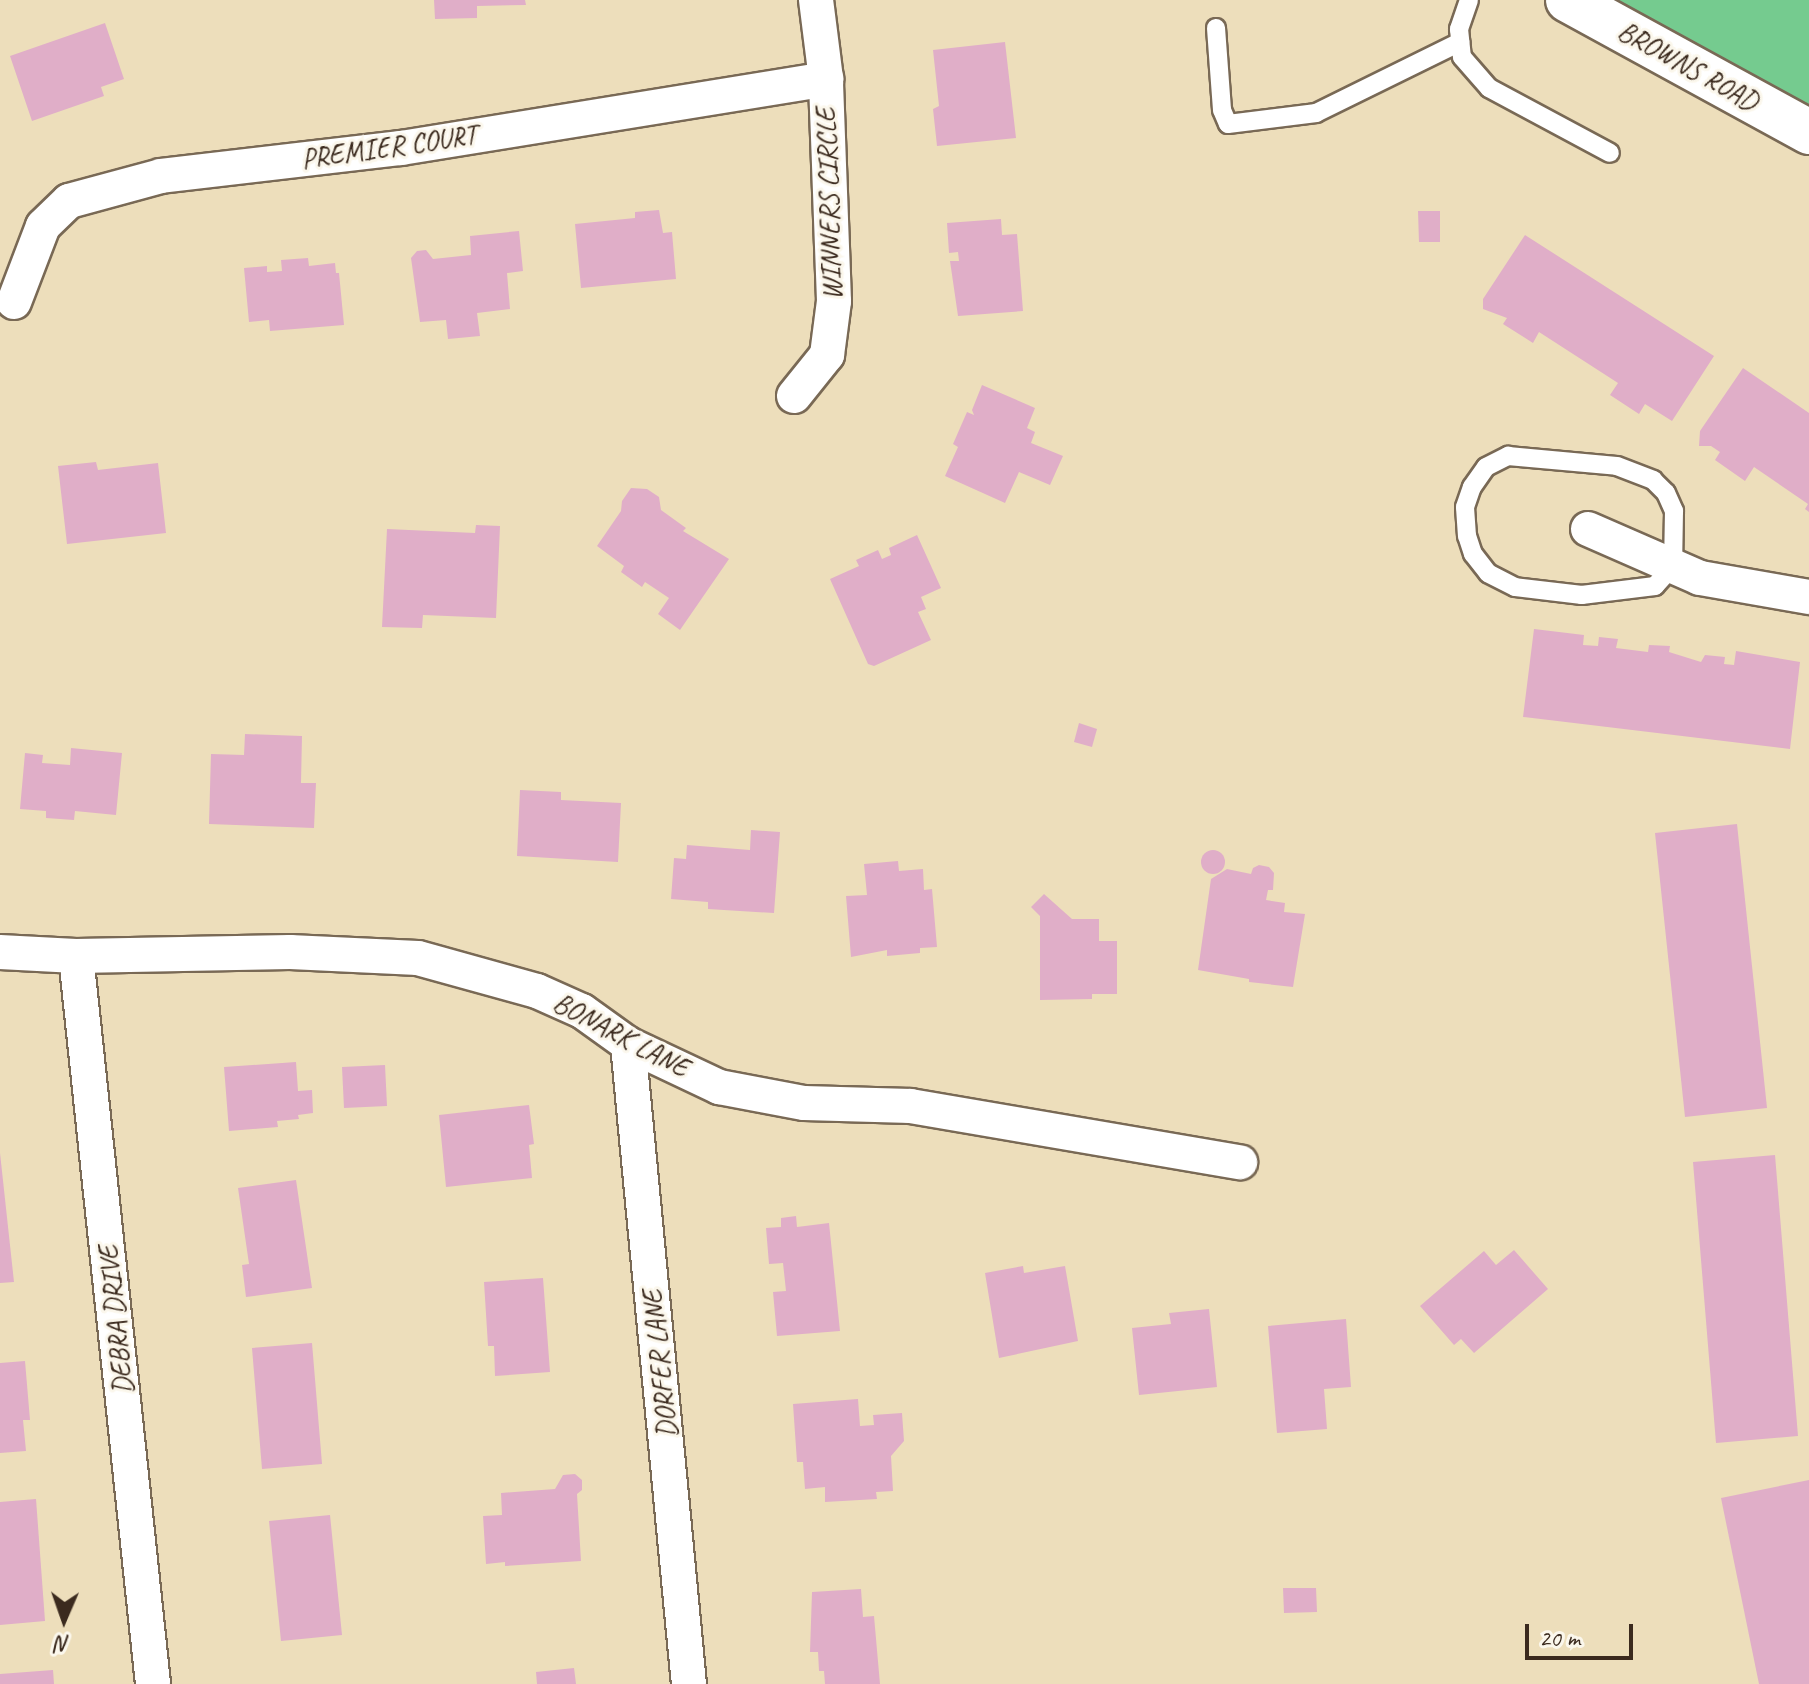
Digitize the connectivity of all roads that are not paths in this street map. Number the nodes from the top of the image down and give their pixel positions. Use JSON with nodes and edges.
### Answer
{"nodes":[{"id":1,"x":816,"y":0,"type":"edge"},
{"id":2,"x":1469,"y":0,"type":"edge"},
{"id":3,"x":1568,"y":0,"type":"edge"},
{"id":4,"x":1216,"y":28,"type":"dead end"},
{"id":5,"x":1460,"y":42,"type":"junction"},
{"id":6,"x":826,"y":79,"type":"junction"},
{"id":7,"x":1809,"y":132,"type":"edge"},
{"id":8,"x":1610,"y":153,"type":"dead end"},
{"id":9,"x":14,"y":302,"type":"dead end"},
{"id":10,"x":794,"y":396,"type":"dead end"},
{"id":11,"x":1588,"y":529,"type":"dead end"},
{"id":12,"x":1673,"y":566,"type":"junction"},
{"id":13,"x":1809,"y":597,"type":"edge"},
{"id":14,"x":0,"y":952,"type":"edge"},
{"id":15,"x":76,"y":956,"type":"junction"},
{"id":16,"x":628,"y":1044,"type":"junction"},
{"id":17,"x":1240,"y":1162,"type":"dead end"},
{"id":18,"x":153,"y":1684,"type":"edge"},
{"id":19,"x":689,"y":1684,"type":"edge"}],
"edges":[{"from":1,"to":6,"type":"street","name":"WINNERS CIRCLE"},
{"from":2,"to":5,"type":"lane"},
{"from":3,"to":7,"type":"street","name":"BROWNS ROAD"},
{"from":4,"to":5,"type":"lane"},
{"from":5,"to":8,"type":"lane"},
{"from":6,"to":9,"type":"street","name":"PREMIER COURT"},
{"from":6,"to":10,"type":"street","name":"WINNERS CIRCLE"},
{"from":11,"to":12,"type":"street"},
{"from":12,"to":12,"type":"lane"},
{"from":12,"to":13,"type":"street"},
{"from":14,"to":15,"type":"street","name":"BONARK LANE"},
{"from":15,"to":16,"type":"street","name":"BONARK LANE"},
{"from":15,"to":18,"type":"street","name":"DEBRA DRIVE"},
{"from":16,"to":17,"type":"street","name":"BONARK LANE"},
{"from":16,"to":19,"type":"street","name":"DORFER LANE"}]}
